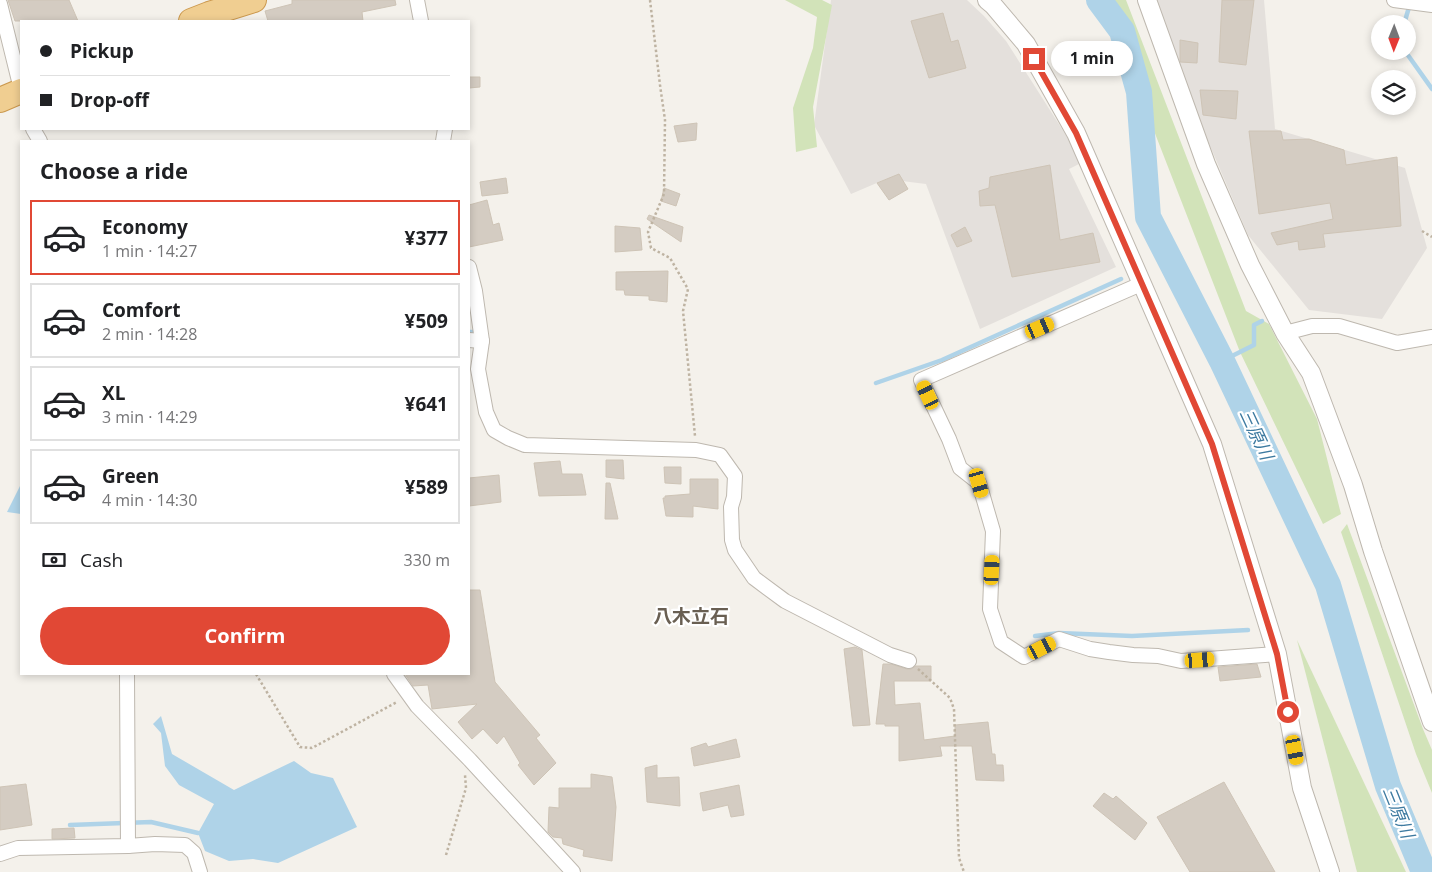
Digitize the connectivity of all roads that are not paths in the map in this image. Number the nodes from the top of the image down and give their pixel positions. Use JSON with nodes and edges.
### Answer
{"nodes":[{"id":1,"x":254,"y":0,"type":"edge"},
{"id":2,"x":417,"y":0,"type":"edge"},
{"id":3,"x":1147,"y":0,"type":"edge"},
{"id":4,"x":1394,"y":0,"type":"edge"},
{"id":5,"x":992,"y":2,"type":"edge"},
{"id":6,"x":0,"y":4,"type":"edge"},
{"id":7,"x":1432,"y":5,"type":"edge"},
{"id":8,"x":194,"y":20,"type":"edge"},
{"id":9,"x":421,"y":20,"type":"edge"},
{"id":10,"x":20,"y":86,"type":"edge"},
{"id":11,"x":20,"y":90,"type":"edge"},
{"id":12,"x":0,"y":100,"type":"edge"},
{"id":13,"x":470,"y":271,"type":"edge"},
{"id":14,"x":1141,"y":284,"type":"junction"},
{"id":15,"x":1285,"y":333,"type":"junction"},
{"id":16,"x":1432,"y":337,"type":"edge"},
{"id":17,"x":476,"y":341,"type":"edge"},
{"id":18,"x":1277,"y":654,"type":"junction"},
{"id":19,"x":909,"y":661,"type":"road end"},
{"id":20,"x":127,"y":675,"type":"edge"},
{"id":21,"x":395,"y":675,"type":"edge"},
{"id":22,"x":1432,"y":722,"type":"edge"},
{"id":23,"x":128,"y":846,"type":"junction"},
{"id":24,"x":0,"y":854,"type":"edge"},
{"id":25,"x":200,"y":872,"type":"edge"},
{"id":26,"x":573,"y":872,"type":"edge"},
{"id":27,"x":1330,"y":872,"type":"edge"}],
"edges":[{"from":1,"to":8,"type":"highway"},
{"from":2,"to":9,"type":"street"},
{"from":3,"to":15,"type":"street"},
{"from":4,"to":7,"type":"street"},
{"from":5,"to":14,"type":"street"},
{"from":6,"to":10,"type":"street"},
{"from":11,"to":12,"type":"highway"},
{"from":13,"to":17,"type":"street"},
{"from":14,"to":18,"type":"street"},
{"from":14,"to":18,"type":"street"},
{"from":15,"to":16,"type":"street"},
{"from":15,"to":22,"type":"street"},
{"from":17,"to":19,"type":"street"},
{"from":18,"to":27,"type":"street"},
{"from":20,"to":23,"type":"street"},
{"from":21,"to":26,"type":"street"},
{"from":23,"to":24,"type":"street"},
{"from":23,"to":25,"type":"street"}]}
